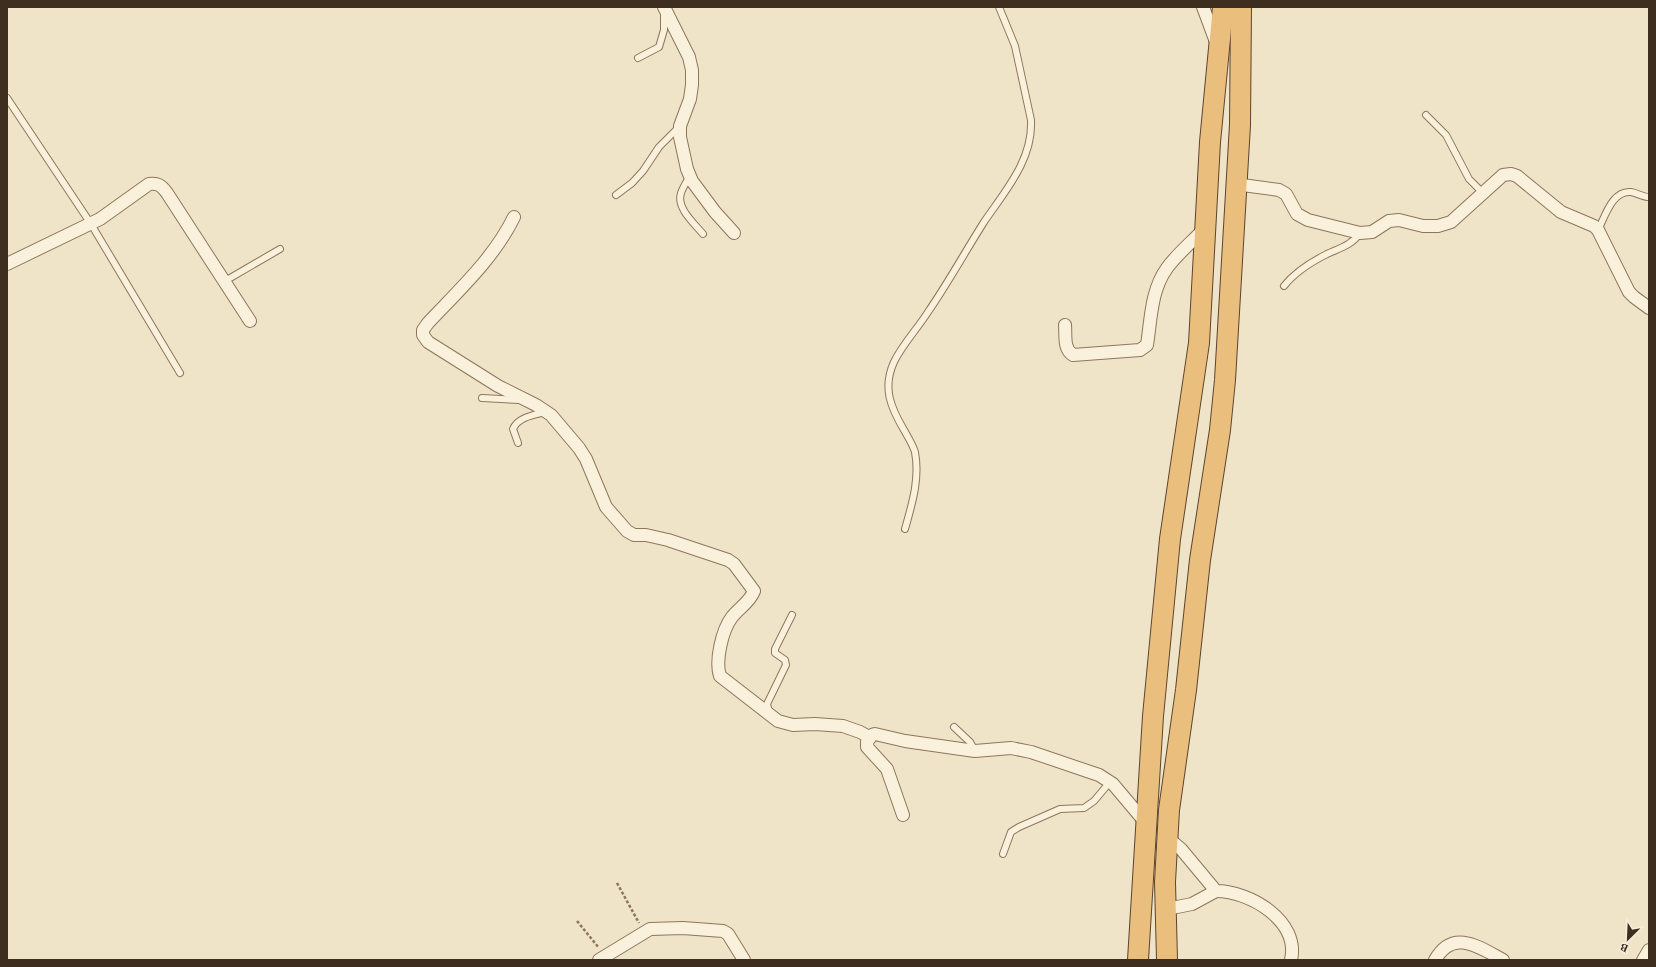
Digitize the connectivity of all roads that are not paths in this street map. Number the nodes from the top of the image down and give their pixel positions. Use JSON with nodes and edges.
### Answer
{"nodes":[{"id":1,"x":664,"y":7,"type":"edge"},
{"id":2,"x":998,"y":7,"type":"edge"},
{"id":3,"x":1203,"y":7,"type":"edge"},
{"id":4,"x":1223,"y":7,"type":"edge"},
{"id":5,"x":1241,"y":7,"type":"edge"},
{"id":6,"x":1220,"y":52,"type":"junction"},
{"id":7,"x":638,"y":58,"type":"dead end"},
{"id":8,"x":7,"y":98,"type":"edge"},
{"id":9,"x":1426,"y":115,"type":"dead end"},
{"id":10,"x":680,"y":126,"type":"junction"},
{"id":11,"x":690,"y":176,"type":"junction"},
{"id":12,"x":1235,"y":184,"type":"junction"},
{"id":13,"x":1483,"y":193,"type":"junction"},
{"id":14,"x":616,"y":195,"type":"dead end"},
{"id":15,"x":1649,"y":197,"type":"edge"},
{"id":16,"x":514,"y":217,"type":"dead end"},
{"id":17,"x":91,"y":224,"type":"junction"},
{"id":18,"x":1205,"y":228,"type":"junction"},
{"id":19,"x":1598,"y":230,"type":"junction"},
{"id":20,"x":734,"y":233,"type":"dead end"},
{"id":21,"x":1360,"y":233,"type":"junction"},
{"id":22,"x":703,"y":234,"type":"dead end"},
{"id":23,"x":280,"y":249,"type":"dead end"},
{"id":24,"x":7,"y":264,"type":"edge"},
{"id":25,"x":225,"y":281,"type":"junction"},
{"id":26,"x":1284,"y":286,"type":"dead end"},
{"id":27,"x":1649,"y":308,"type":"edge"},
{"id":28,"x":250,"y":322,"type":"dead end"},
{"id":29,"x":1065,"y":325,"type":"dead end"},
{"id":30,"x":180,"y":372,"type":"dead end"},
{"id":31,"x":482,"y":398,"type":"dead end"},
{"id":32,"x":525,"y":400,"type":"junction"},
{"id":33,"x":546,"y":412,"type":"junction"},
{"id":34,"x":518,"y":443,"type":"dead end"},
{"id":35,"x":905,"y":529,"type":"dead end"},
{"id":36,"x":792,"y":615,"type":"dead end"},
{"id":37,"x":772,"y":717,"type":"junction"},
{"id":38,"x":954,"y":727,"type":"dead end"},
{"id":39,"x":870,"y":737,"type":"junction"},
{"id":40,"x":975,"y":751,"type":"junction"},
{"id":41,"x":1110,"y":782,"type":"junction"},
{"id":42,"x":903,"y":815,"type":"dead end"},
{"id":43,"x":1145,"y":822,"type":"dead end"},
{"id":44,"x":1168,"y":838,"type":"dead end"},
{"id":45,"x":1003,"y":854,"type":"dead end"},
{"id":46,"x":1216,"y":891,"type":"junction"},
{"id":47,"x":1168,"y":908,"type":"dead end"},
{"id":48,"x":1649,"y":950,"type":"edge"},
{"id":49,"x":602,"y":958,"type":"edge"},
{"id":50,"x":744,"y":960,"type":"edge"},
{"id":51,"x":1138,"y":960,"type":"edge"},
{"id":52,"x":1167,"y":960,"type":"edge"},
{"id":53,"x":1291,"y":960,"type":"edge"},
{"id":54,"x":1435,"y":960,"type":"edge"},
{"id":55,"x":1502,"y":960,"type":"edge"},
{"id":56,"x":1643,"y":960,"type":"edge"}],
"edges":[{"from":1,"to":7,"type":"lane"},
{"from":1,"to":10,"type":"street"},
{"from":2,"to":35,"type":"lane"},
{"from":3,"to":6,"type":"street"},
{"from":4,"to":6,"type":"highway"},
{"from":5,"to":12,"type":"highway"},
{"from":6,"to":18,"type":"highway"},
{"from":8,"to":17,"type":"lane"},
{"from":9,"to":13,"type":"lane"},
{"from":10,"to":11,"type":"street"},
{"from":10,"to":14,"type":"lane"},
{"from":11,"to":20,"type":"street"},
{"from":11,"to":22,"type":"lane"},
{"from":12,"to":21,"type":"street"},
{"from":12,"to":52,"type":"highway"},
{"from":13,"to":19,"type":"street"},
{"from":13,"to":21,"type":"street"},
{"from":15,"to":19,"type":"lane"},
{"from":16,"to":32,"type":"street"},
{"from":17,"to":24,"type":"street"},
{"from":17,"to":25,"type":"street"},
{"from":17,"to":30,"type":"lane"},
{"from":18,"to":29,"type":"street"},
{"from":18,"to":51,"type":"highway"},
{"from":19,"to":27,"type":"street"},
{"from":21,"to":26,"type":"lane"},
{"from":23,"to":25,"type":"lane"},
{"from":25,"to":28,"type":"street"},
{"from":31,"to":32,"type":"lane"},
{"from":32,"to":33,"type":"street"},
{"from":33,"to":34,"type":"lane"},
{"from":33,"to":37,"type":"street"},
{"from":36,"to":37,"type":"lane"},
{"from":37,"to":39,"type":"street"},
{"from":38,"to":40,"type":"lane"},
{"from":39,"to":40,"type":"street"},
{"from":39,"to":42,"type":"street"},
{"from":40,"to":41,"type":"street"},
{"from":41,"to":43,"type":"street"},
{"from":41,"to":45,"type":"lane"},
{"from":44,"to":46,"type":"street"},
{"from":46,"to":47,"type":"street"},
{"from":46,"to":53,"type":"street"},
{"from":48,"to":56,"type":"street"},
{"from":49,"to":50,"type":"street"},
{"from":54,"to":55,"type":"street"}]}
